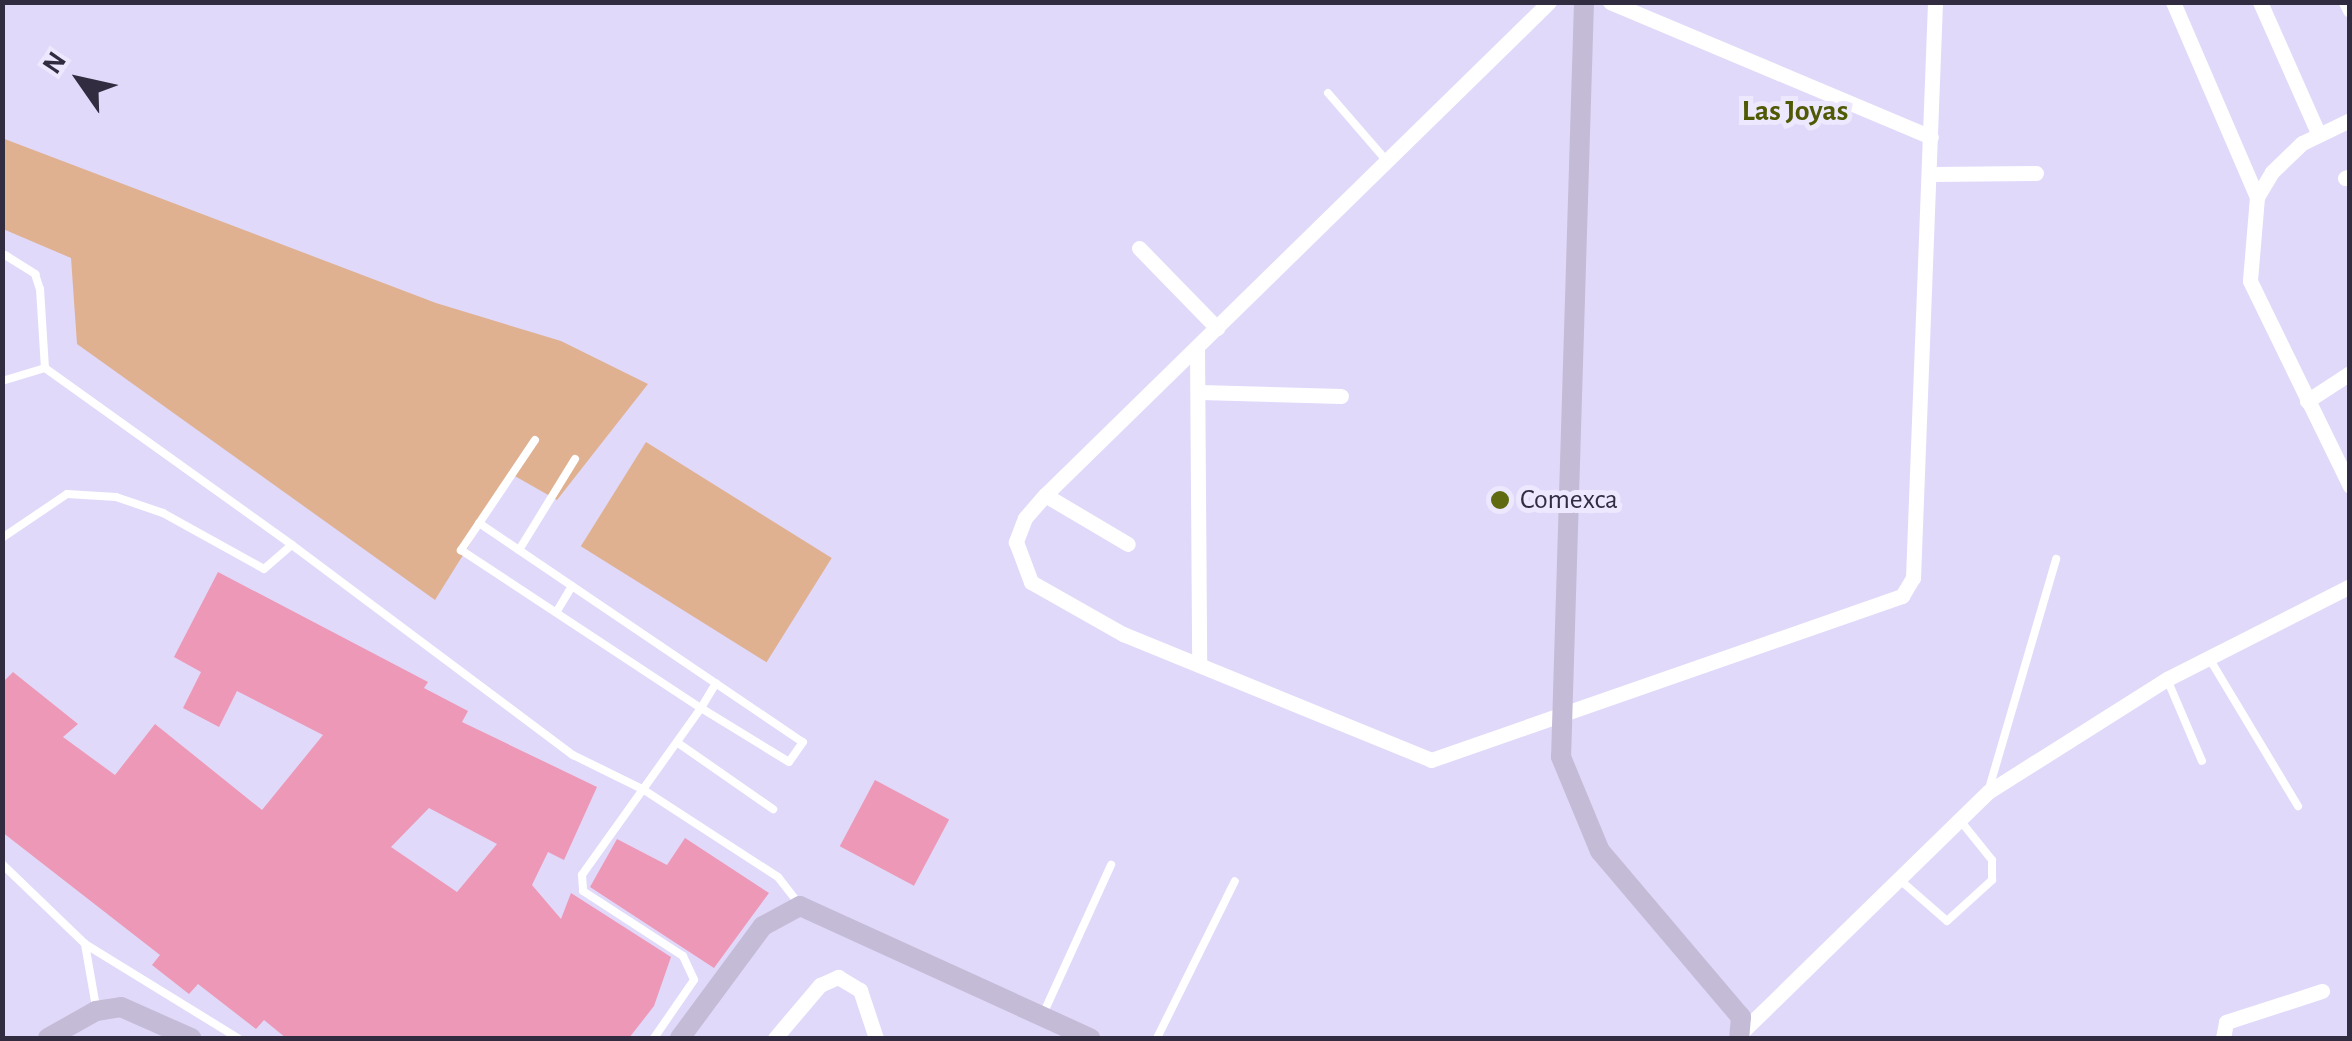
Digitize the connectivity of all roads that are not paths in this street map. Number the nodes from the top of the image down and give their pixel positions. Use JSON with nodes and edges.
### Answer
{"nodes":[{"id":1,"x":1549,"y":2,"type":"edge"},
{"id":2,"x":1584,"y":2,"type":"edge"},
{"id":3,"x":1610,"y":2,"type":"edge"},
{"id":4,"x":1935,"y":2,"type":"edge"},
{"id":5,"x":2174,"y":2,"type":"edge"},
{"id":6,"x":2260,"y":2,"type":"edge"},
{"id":7,"x":2346,"y":2,"type":"edge"},
{"id":8,"x":2350,"y":10,"type":"edge"},
{"id":9,"x":1328,"y":92,"type":"dead end"},
{"id":10,"x":2350,"y":120,"type":"edge"},
{"id":11,"x":2319,"y":135,"type":"junction"},
{"id":12,"x":1932,"y":137,"type":"junction"},
{"id":13,"x":1389,"y":162,"type":"junction"},
{"id":14,"x":2036,"y":173,"type":"dead end"},
{"id":15,"x":1930,"y":174,"type":"junction"},
{"id":16,"x":2257,"y":197,"type":"junction"},
{"id":17,"x":1139,"y":248,"type":"dead end"},
{"id":18,"x":5,"y":255,"type":"dead end"},
{"id":19,"x":1217,"y":328,"type":"junction"},
{"id":20,"x":1198,"y":346,"type":"junction"},
{"id":21,"x":45,"y":368,"type":"junction"},
{"id":22,"x":2350,"y":372,"type":"edge"},
{"id":23,"x":2,"y":381,"type":"edge"},
{"id":24,"x":1200,"y":392,"type":"junction"},
{"id":25,"x":1341,"y":396,"type":"dead end"},
{"id":26,"x":2308,"y":402,"type":"junction"},
{"id":27,"x":535,"y":440,"type":"dead end"},
{"id":28,"x":575,"y":458,"type":"dead end"},
{"id":29,"x":2350,"y":486,"type":"edge"},
{"id":30,"x":1044,"y":495,"type":"junction"},
{"id":31,"x":479,"y":524,"type":"junction"},
{"id":32,"x":2,"y":538,"type":"edge"},
{"id":33,"x":1128,"y":544,"type":"dead end"},
{"id":34,"x":292,"y":545,"type":"junction"},
{"id":35,"x":519,"y":550,"type":"junction"},
{"id":36,"x":2056,"y":559,"type":"dead end"},
{"id":37,"x":572,"y":586,"type":"junction"},
{"id":38,"x":2350,"y":586,"type":"edge"},
{"id":39,"x":557,"y":611,"type":"junction"},
{"id":40,"x":2208,"y":658,"type":"junction"},
{"id":41,"x":1198,"y":665,"type":"junction"},
{"id":42,"x":2166,"y":679,"type":"junction"},
{"id":43,"x":716,"y":683,"type":"junction"},
{"id":44,"x":701,"y":708,"type":"junction"},
{"id":45,"x":1558,"y":713,"type":"junction"},
{"id":46,"x":678,"y":742,"type":"junction"},
{"id":47,"x":2202,"y":761,"type":"dead end"},
{"id":48,"x":644,"y":790,"type":"junction"},
{"id":49,"x":1988,"y":792,"type":"junction"},
{"id":50,"x":2298,"y":806,"type":"dead end"},
{"id":51,"x":773,"y":809,"type":"dead end"},
{"id":52,"x":1959,"y":819,"type":"junction"},
{"id":53,"x":2,"y":864,"type":"edge"},
{"id":54,"x":1111,"y":865,"type":"dead end"},
{"id":55,"x":1897,"y":876,"type":"junction"},
{"id":56,"x":1235,"y":881,"type":"dead end"},
{"id":57,"x":800,"y":906,"type":"junction"},
{"id":58,"x":85,"y":944,"type":"junction"},
{"id":59,"x":2322,"y":991,"type":"dead end"},
{"id":60,"x":96,"y":1011,"type":"junction"},
{"id":61,"x":1042,"y":1016,"type":"junction"},
{"id":62,"x":1741,"y":1034,"type":"edge"},
{"id":63,"x":48,"y":1038,"type":"edge"},
{"id":64,"x":191,"y":1038,"type":"edge"},
{"id":65,"x":238,"y":1038,"type":"edge"},
{"id":66,"x":654,"y":1038,"type":"edge"},
{"id":67,"x":680,"y":1038,"type":"edge"},
{"id":68,"x":775,"y":1038,"type":"edge"},
{"id":69,"x":876,"y":1038,"type":"edge"},
{"id":70,"x":1090,"y":1038,"type":"edge"},
{"id":71,"x":1157,"y":1038,"type":"edge"},
{"id":72,"x":2224,"y":1038,"type":"edge"}],
"edges":[{"from":1,"to":13,"type":"street"},
{"from":2,"to":45,"type":"main road"},
{"from":3,"to":12,"type":"street"},
{"from":4,"to":12,"type":"street"},
{"from":5,"to":16,"type":"street"},
{"from":6,"to":11,"type":"street"},
{"from":7,"to":8,"type":"street"},
{"from":9,"to":13,"type":"lane"},
{"from":10,"to":11,"type":"street"},
{"from":11,"to":16,"type":"street"},
{"from":12,"to":15,"type":"street"},
{"from":13,"to":19,"type":"street"},
{"from":14,"to":15,"type":"street"},
{"from":15,"to":45,"type":"street"},
{"from":16,"to":26,"type":"street"},
{"from":17,"to":19,"type":"street"},
{"from":18,"to":21,"type":"lane"},
{"from":19,"to":20,"type":"street"},
{"from":20,"to":24,"type":"street"},
{"from":20,"to":30,"type":"street"},
{"from":21,"to":23,"type":"lane"},
{"from":21,"to":34,"type":"lane"},
{"from":22,"to":26,"type":"street"},
{"from":24,"to":25,"type":"street"},
{"from":24,"to":41,"type":"street"},
{"from":26,"to":29,"type":"street"},
{"from":27,"to":31,"type":"lane"},
{"from":28,"to":35,"type":"lane"},
{"from":30,"to":33,"type":"street"},
{"from":30,"to":41,"type":"street"},
{"from":31,"to":35,"type":"lane"},
{"from":31,"to":39,"type":"lane"},
{"from":32,"to":34,"type":"lane"},
{"from":34,"to":48,"type":"lane"},
{"from":35,"to":37,"type":"lane"},
{"from":36,"to":49,"type":"lane"},
{"from":37,"to":39,"type":"lane"},
{"from":37,"to":43,"type":"lane"},
{"from":38,"to":40,"type":"street"},
{"from":39,"to":44,"type":"lane"},
{"from":40,"to":42,"type":"street"},
{"from":40,"to":50,"type":"lane"},
{"from":41,"to":45,"type":"street"},
{"from":42,"to":47,"type":"lane"},
{"from":42,"to":49,"type":"street"},
{"from":43,"to":44,"type":"lane"},
{"from":43,"to":44,"type":"lane"},
{"from":44,"to":46,"type":"lane"},
{"from":45,"to":62,"type":"main road"},
{"from":46,"to":48,"type":"lane"},
{"from":46,"to":51,"type":"lane"},
{"from":48,"to":57,"type":"lane"},
{"from":48,"to":66,"type":"lane"},
{"from":49,"to":52,"type":"street"},
{"from":52,"to":55,"type":"street"},
{"from":52,"to":55,"type":"lane"},
{"from":53,"to":58,"type":"lane"},
{"from":54,"to":61,"type":"lane"},
{"from":55,"to":62,"type":"street"},
{"from":56,"to":71,"type":"lane"},
{"from":57,"to":61,"type":"main road"},
{"from":57,"to":67,"type":"main road"},
{"from":58,"to":60,"type":"lane"},
{"from":58,"to":65,"type":"lane"},
{"from":59,"to":72,"type":"street"},
{"from":60,"to":63,"type":"main road"},
{"from":60,"to":64,"type":"main road"},
{"from":61,"to":70,"type":"main road"},
{"from":68,"to":69,"type":"street"}]}
